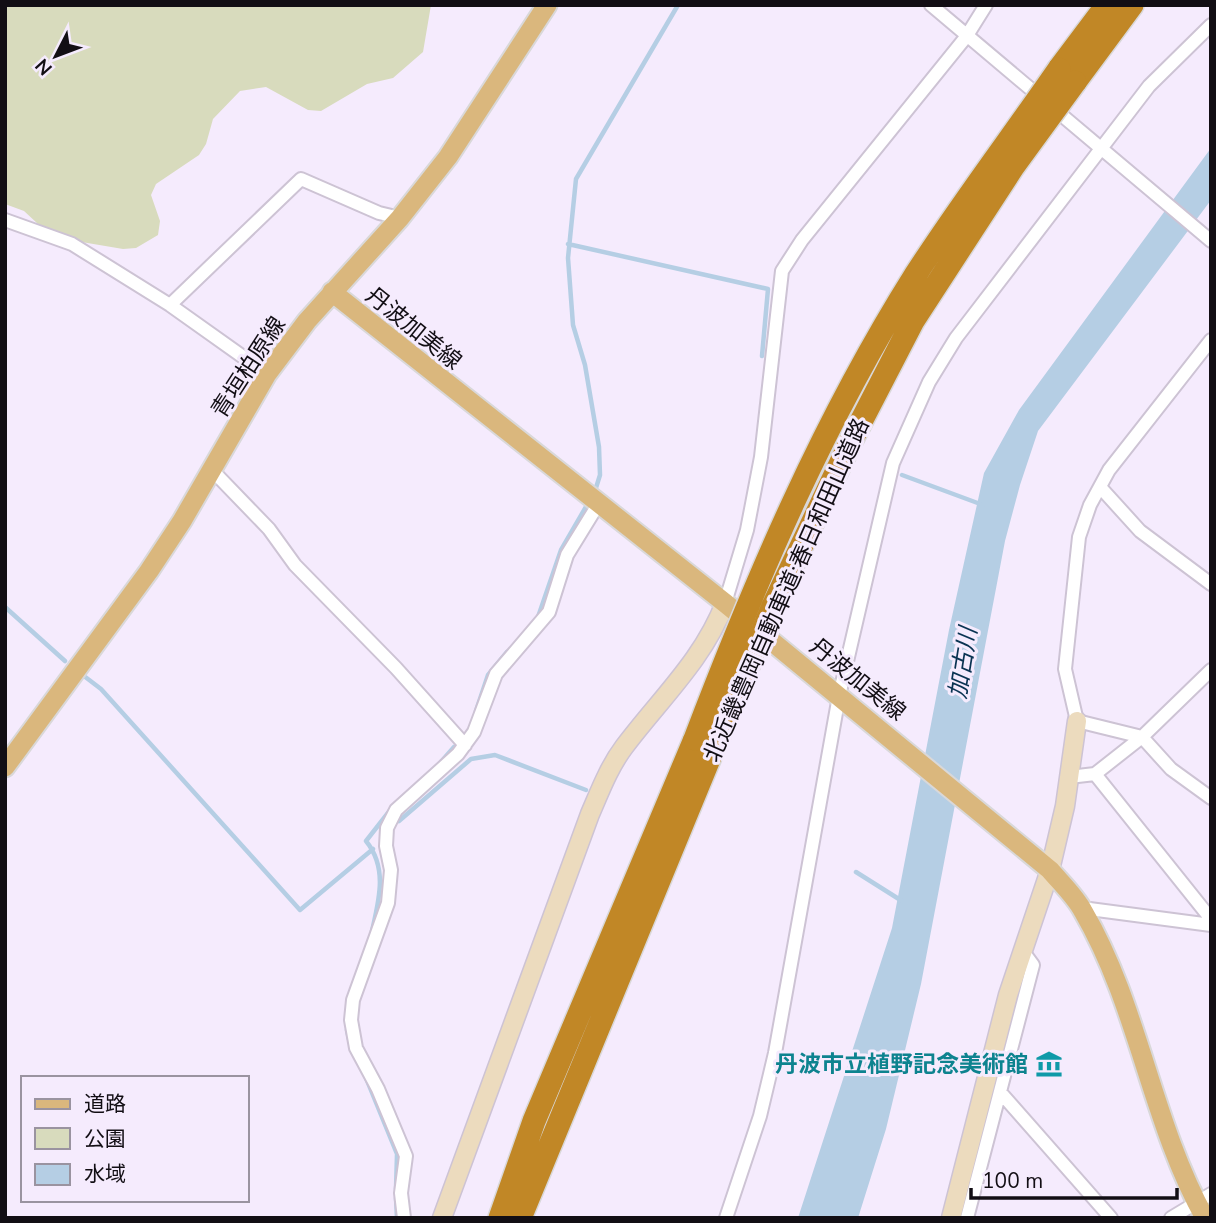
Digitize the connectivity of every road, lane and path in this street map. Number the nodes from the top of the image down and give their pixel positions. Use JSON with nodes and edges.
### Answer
{"nodes":[{"id":1,"x":547,"y":5,"type":"edge"},
{"id":2,"x":931,"y":5,"type":"edge"},
{"id":3,"x":986,"y":5,"type":"edge"},
{"id":4,"x":1107,"y":5,"type":"edge"},
{"id":5,"x":1132,"y":5,"type":"edge"},
{"id":6,"x":1211,"y":25,"type":"edge"},
{"id":7,"x":967,"y":37,"type":"junction"},
{"id":8,"x":1067,"y":75,"type":"junction"},
{"id":9,"x":1104,"y":154,"type":"junction"},
{"id":10,"x":400,"y":218,"type":"junction"},
{"id":11,"x":5,"y":220,"type":"edge"},
{"id":12,"x":1211,"y":241,"type":"edge"},
{"id":13,"x":332,"y":292,"type":"junction"},
{"id":14,"x":170,"y":305,"type":"junction"},
{"id":15,"x":1211,"y":340,"type":"edge"},
{"id":16,"x":267,"y":374,"type":"junction"},
{"id":17,"x":212,"y":470,"type":"junction"},
{"id":18,"x":1101,"y":488,"type":"junction"},
{"id":19,"x":599,"y":503,"type":"junction"},
{"id":20,"x":1211,"y":584,"type":"edge"},
{"id":21,"x":725,"y":603,"type":"junction"},
{"id":22,"x":1211,"y":670,"type":"edge"},
{"id":23,"x":844,"y":699,"type":"junction"},
{"id":24,"x":1077,"y":721,"type":"junction"},
{"id":25,"x":1142,"y":737,"type":"junction"},
{"id":26,"x":704,"y":743,"type":"junction"},
{"id":27,"x":465,"y":745,"type":"junction"},
{"id":28,"x":5,"y":767,"type":"edge"},
{"id":29,"x":1096,"y":774,"type":"junction"},
{"id":30,"x":1069,"y":777,"type":"junction"},
{"id":31,"x":1211,"y":798,"type":"edge"},
{"id":32,"x":1050,"y":870,"type":"junction"},
{"id":33,"x":1082,"y":908,"type":"junction"},
{"id":34,"x":1211,"y":922,"type":"edge"},
{"id":35,"x":1022,"y":950,"type":"junction"},
{"id":36,"x":1000,"y":1092,"type":"junction"},
{"id":37,"x":1204,"y":1205,"type":"edge"},
{"id":38,"x":404,"y":1218,"type":"edge"},
{"id":39,"x":442,"y":1218,"type":"edge"},
{"id":40,"x":500,"y":1218,"type":"edge"},
{"id":41,"x":520,"y":1218,"type":"edge"},
{"id":42,"x":726,"y":1218,"type":"edge"},
{"id":43,"x":951,"y":1218,"type":"edge"},
{"id":44,"x":967,"y":1218,"type":"edge"},
{"id":45,"x":1111,"y":1218,"type":"edge"},
{"id":46,"x":1171,"y":1218,"type":"edge"}],
"edges":[{"from":1,"to":10,"type":"main road","name":"青垣柏原線"},
{"from":2,"to":7,"type":"street"},
{"from":3,"to":7,"type":"street"},
{"from":4,"to":8,"type":"highway","name":"北近畿豊岡自動車道;春日和田山道路"},
{"from":5,"to":8,"type":"highway","name":"北近畿豊岡自動車道;春日和田山道路"},
{"from":6,"to":9,"type":"street"},
{"from":7,"to":9,"type":"street"},
{"from":7,"to":21,"type":"street"},
{"from":8,"to":26,"type":"highway","name":"北近畿豊岡自動車道;春日和田山道路","bridge":true},
{"from":9,"to":12,"type":"street"},
{"from":9,"to":23,"type":"street"},
{"from":10,"to":13,"type":"main road","name":"青垣柏原線"},
{"from":10,"to":14,"type":"street"},
{"from":11,"to":14,"type":"street"},
{"from":13,"to":16,"type":"main road","name":"青垣柏原線"},
{"from":13,"to":19,"type":"main road","name":"丹波加美線"},
{"from":14,"to":16,"type":"street"},
{"from":15,"to":18,"type":"street"},
{"from":16,"to":17,"type":"main road","name":"青垣柏原線"},
{"from":17,"to":27,"type":"street"},
{"from":17,"to":28,"type":"main road","name":"青垣柏原線"},
{"from":18,"to":20,"type":"street"},
{"from":18,"to":24,"type":"street"},
{"from":19,"to":21,"type":"main road","name":"丹波加美線"},
{"from":19,"to":27,"type":"street"},
{"from":21,"to":23,"type":"main road","name":"丹波加美線"},
{"from":21,"to":39,"type":"street"},
{"from":22,"to":25,"type":"street"},
{"from":23,"to":32,"type":"main road","name":"丹波加美線"},
{"from":23,"to":42,"type":"street"},
{"from":24,"to":25,"type":"street"},
{"from":24,"to":30,"type":"street"},
{"from":25,"to":29,"type":"street"},
{"from":25,"to":31,"type":"street"},
{"from":26,"to":40,"type":"highway","name":"北近畿豊岡自動車道;春日和田山道路"},
{"from":26,"to":41,"type":"highway","name":"北近畿豊岡自動車道;春日和田山道路"},
{"from":27,"to":38,"type":"street"},
{"from":29,"to":30,"type":"street"},
{"from":29,"to":34,"type":"street"},
{"from":30,"to":32,"type":"street"},
{"from":32,"to":33,"type":"main road","name":"丹波加美線"},
{"from":32,"to":35,"type":"street"},
{"from":33,"to":34,"type":"street"},
{"from":33,"to":37,"type":"main road","name":"丹波加美線"},
{"from":35,"to":36,"type":"street"},
{"from":35,"to":43,"type":"street"},
{"from":36,"to":44,"type":"street"},
{"from":36,"to":45,"type":"street"},
{"from":37,"to":46,"type":"street"}]}
